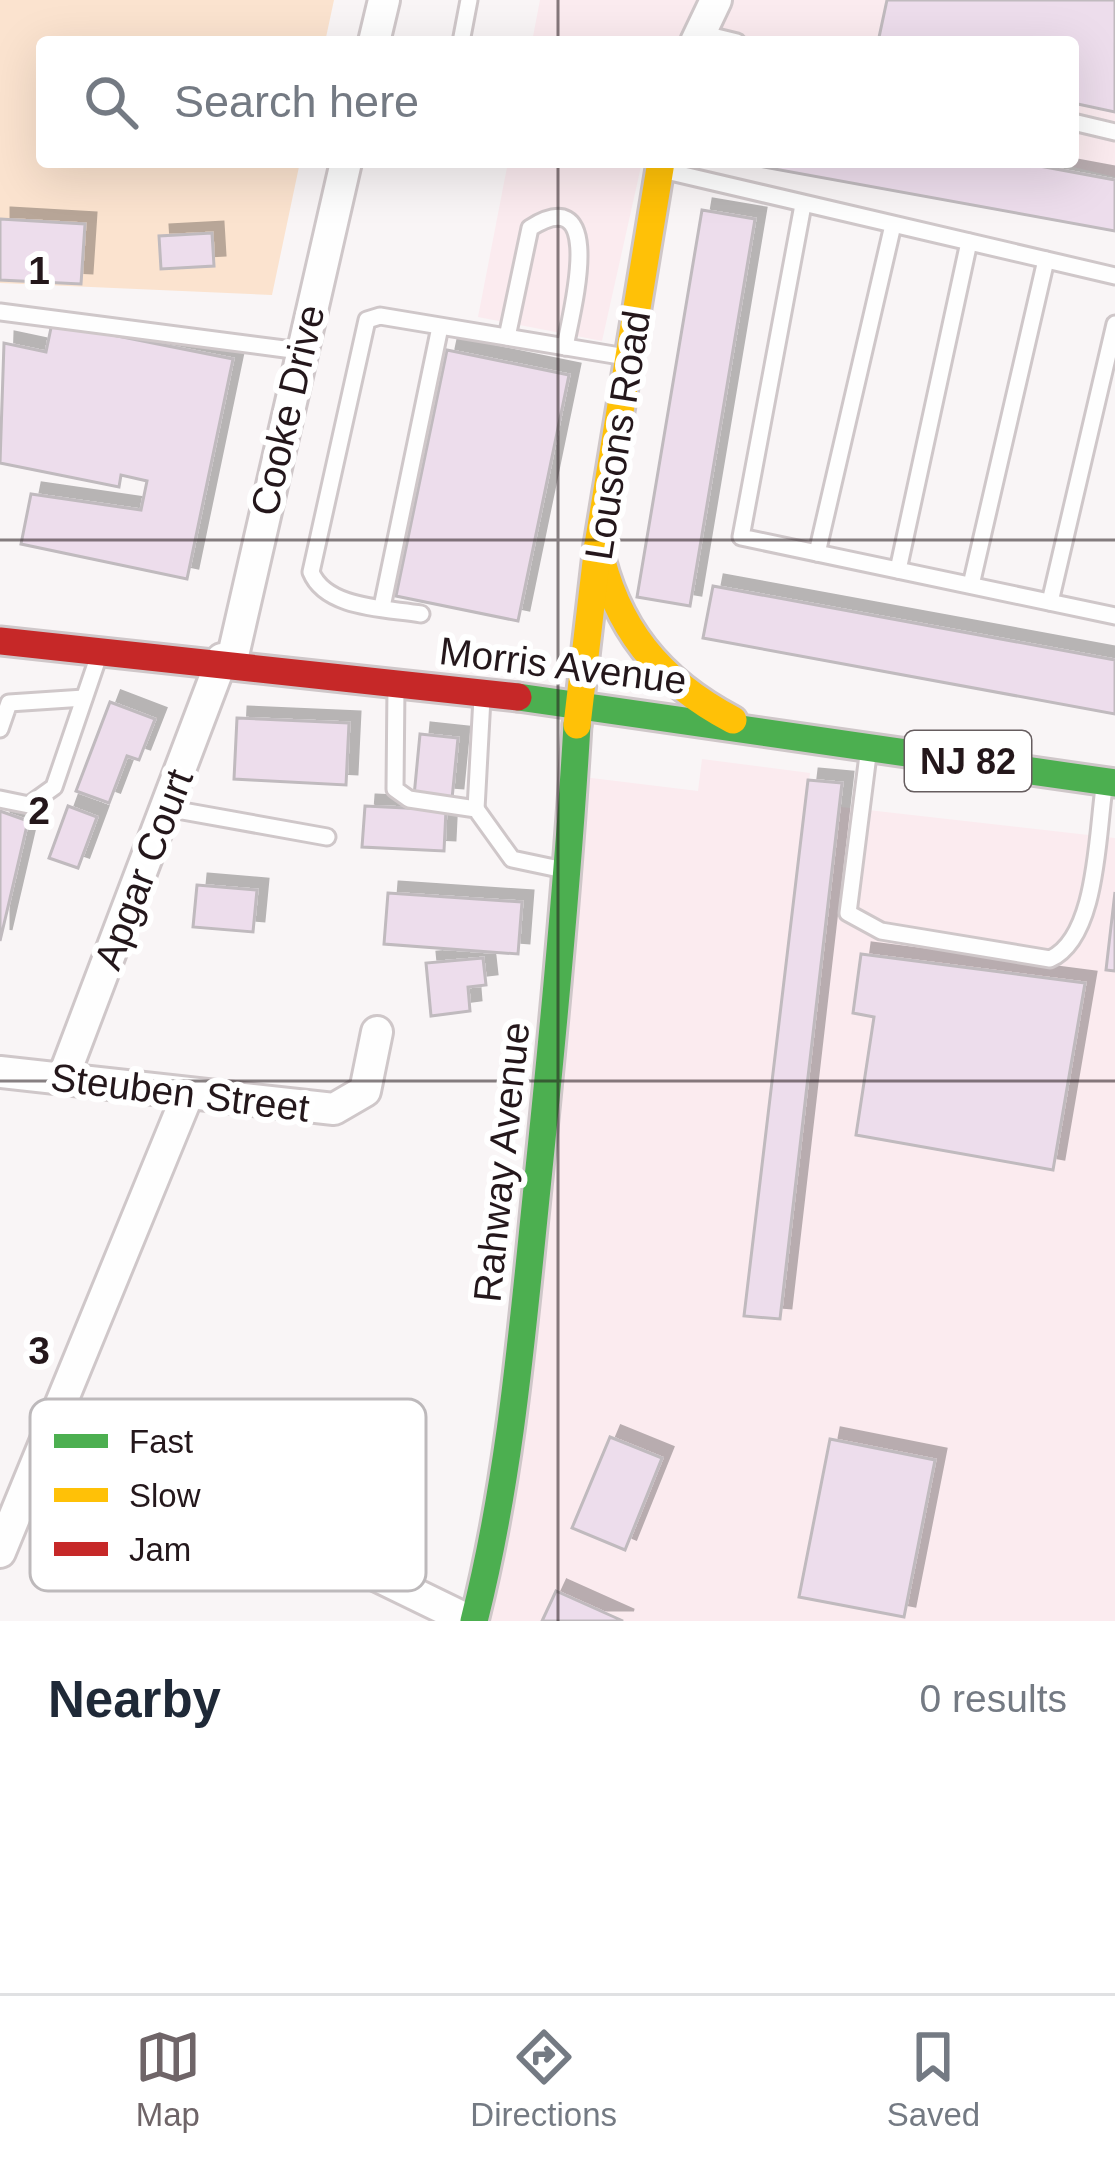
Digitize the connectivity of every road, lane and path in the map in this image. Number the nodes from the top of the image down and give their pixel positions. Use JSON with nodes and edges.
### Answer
{"nodes":[{"id":1,"x":384,"y":0,"type":"edge"},
{"id":2,"x":470,"y":0,"type":"edge"},
{"id":3,"x":716,"y":0,"type":"edge"},
{"id":4,"x":375,"y":36,"type":"edge"},
{"id":5,"x":461,"y":36,"type":"edge"},
{"id":6,"x":699,"y":36,"type":"edge"},
{"id":7,"x":1079,"y":123,"type":"edge"},
{"id":8,"x":1115,"y":132,"type":"edge"},
{"id":9,"x":345,"y":168,"type":"edge"},
{"id":10,"x":660,"y":168,"type":"edge"},
{"id":11,"x":667,"y":168,"type":"edge"},
{"id":12,"x":803,"y":205,"type":"junction"},
{"id":13,"x":893,"y":225,"type":"junction"},
{"id":14,"x":969,"y":242,"type":"junction"},
{"id":15,"x":1046,"y":260,"type":"junction"},
{"id":16,"x":1115,"y":276,"type":"edge"},
{"id":17,"x":0,"y":312,"type":"edge"},
{"id":18,"x":1115,"y":324,"type":"edge"},
{"id":19,"x":440,"y":327,"type":"junction"},
{"id":20,"x":507,"y":337,"type":"junction"},
{"id":21,"x":565,"y":347,"type":"junction"},
{"id":22,"x":300,"y":351,"type":"junction"},
{"id":23,"x":629,"y":358,"type":"junction"},
{"id":24,"x":598,"y":545,"type":"junction"},
{"id":25,"x":818,"y":553,"type":"junction"},
{"id":26,"x":898,"y":570,"type":"junction"},
{"id":27,"x":971,"y":585,"type":"junction"},
{"id":28,"x":1051,"y":602,"type":"junction"},
{"id":29,"x":382,"y":607,"type":"junction"},
{"id":30,"x":421,"y":614,"type":"dead end"},
{"id":31,"x":1115,"y":616,"type":"edge"},
{"id":32,"x":0,"y":641,"type":"edge"},
{"id":33,"x":101,"y":649,"type":"junction"},
{"id":34,"x":227,"y":659,"type":"junction"},
{"id":35,"x":397,"y":683,"type":"junction"},
{"id":36,"x":482,"y":695,"type":"junction"},
{"id":37,"x":84,"y":698,"type":"junction"},
{"id":38,"x":578,"y":708,"type":"junction"},
{"id":39,"x":748,"y":728,"type":"junction"},
{"id":40,"x":0,"y":729,"type":"edge"},
{"id":41,"x":870,"y":746,"type":"junction"},
{"id":42,"x":1110,"y":783,"type":"edge"},
{"id":43,"x":0,"y":799,"type":"edge"},
{"id":44,"x":166,"y":808,"type":"junction"},
{"id":45,"x":476,"y":808,"type":"junction"},
{"id":46,"x":327,"y":836,"type":"dead end"},
{"id":47,"x":568,"y":870,"type":"junction"},
{"id":48,"x":377,"y":1031,"type":"dead end"},
{"id":49,"x":0,"y":1072,"type":"edge"},
{"id":50,"x":63,"y":1078,"type":"junction"},
{"id":51,"x":188,"y":1094,"type":"junction"},
{"id":52,"x":63,"y":1399,"type":"edge"},
{"id":53,"x":30,"y":1479,"type":"edge"},
{"id":54,"x":0,"y":1552,"type":"edge"},
{"id":55,"x":410,"y":1591,"type":"edge"},
{"id":56,"x":472,"y":1621,"type":"edge"}],
"edges":[{"from":1,"to":4,"type":"street"},
{"from":2,"to":5,"type":"lane"},
{"from":3,"to":6,"type":"street"},
{"from":7,"to":8,"type":"lane"},
{"from":9,"to":22,"type":"street","name":"Cooke Drive"},
{"from":10,"to":23,"type":"street","name":"Lousons Road"},
{"from":11,"to":12,"type":"lane"},
{"from":12,"to":13,"type":"lane"},
{"from":12,"to":25,"type":"lane"},
{"from":13,"to":14,"type":"lane"},
{"from":13,"to":25,"type":"lane"},
{"from":14,"to":15,"type":"lane"},
{"from":14,"to":26,"type":"lane"},
{"from":15,"to":16,"type":"lane"},
{"from":15,"to":27,"type":"lane"},
{"from":17,"to":22,"type":"lane"},
{"from":18,"to":28,"type":"lane"},
{"from":19,"to":20,"type":"lane"},
{"from":19,"to":29,"type":"lane"},
{"from":19,"to":29,"type":"lane"},
{"from":20,"to":21,"type":"lane"},
{"from":20,"to":21,"type":"lane"},
{"from":21,"to":23,"type":"lane"},
{"from":22,"to":34,"type":"street","name":"Cooke Drive"},
{"from":23,"to":24,"type":"street","name":"Lousons Road"},
{"from":24,"to":38,"type":"street","name":"Lousons Road"},
{"from":24,"to":39,"type":"street"},
{"from":25,"to":26,"type":"lane"},
{"from":26,"to":27,"type":"lane"},
{"from":27,"to":28,"type":"lane"},
{"from":28,"to":31,"type":"lane"},
{"from":29,"to":30,"type":"lane"},
{"from":32,"to":33,"type":"street","name":"Morris Avenue","number":"NJ 82"},
{"from":33,"to":34,"type":"street","name":"Morris Avenue","number":"NJ 82"},
{"from":33,"to":37,"type":"lane"},
{"from":34,"to":35,"type":"street","name":"Morris Avenue","number":"NJ 82"},
{"from":34,"to":44,"type":"street","name":"Apgar Court"},
{"from":35,"to":36,"type":"street","name":"Morris Avenue","number":"NJ 82"},
{"from":35,"to":45,"type":"lane"},
{"from":36,"to":38,"type":"street","name":"Morris Avenue","number":"NJ 82"},
{"from":36,"to":45,"type":"lane"},
{"from":37,"to":40,"type":"lane"},
{"from":37,"to":43,"type":"lane"},
{"from":38,"to":39,"type":"street","name":"Morris Avenue","number":"NJ 82"},
{"from":38,"to":47,"type":"street","name":"Rahway Avenue"},
{"from":39,"to":41,"type":"street","name":"Morris Avenue","number":"NJ 82"},
{"from":41,"to":42,"type":"street","name":"Morris Avenue","number":"NJ 82"},
{"from":41,"to":42,"type":"lane"},
{"from":44,"to":46,"type":"lane"},
{"from":44,"to":50,"type":"street","name":"Apgar Court"},
{"from":45,"to":47,"type":"lane"},
{"from":47,"to":56,"type":"street","name":"Rahway Avenue"},
{"from":48,"to":51,"type":"street","name":"Steuben Street"},
{"from":49,"to":50,"type":"street","name":"Steuben Street"},
{"from":50,"to":51,"type":"street","name":"Steuben Street"},
{"from":51,"to":52,"type":"street"},
{"from":53,"to":54,"type":"street"},
{"from":55,"to":56,"type":"street"}]}
